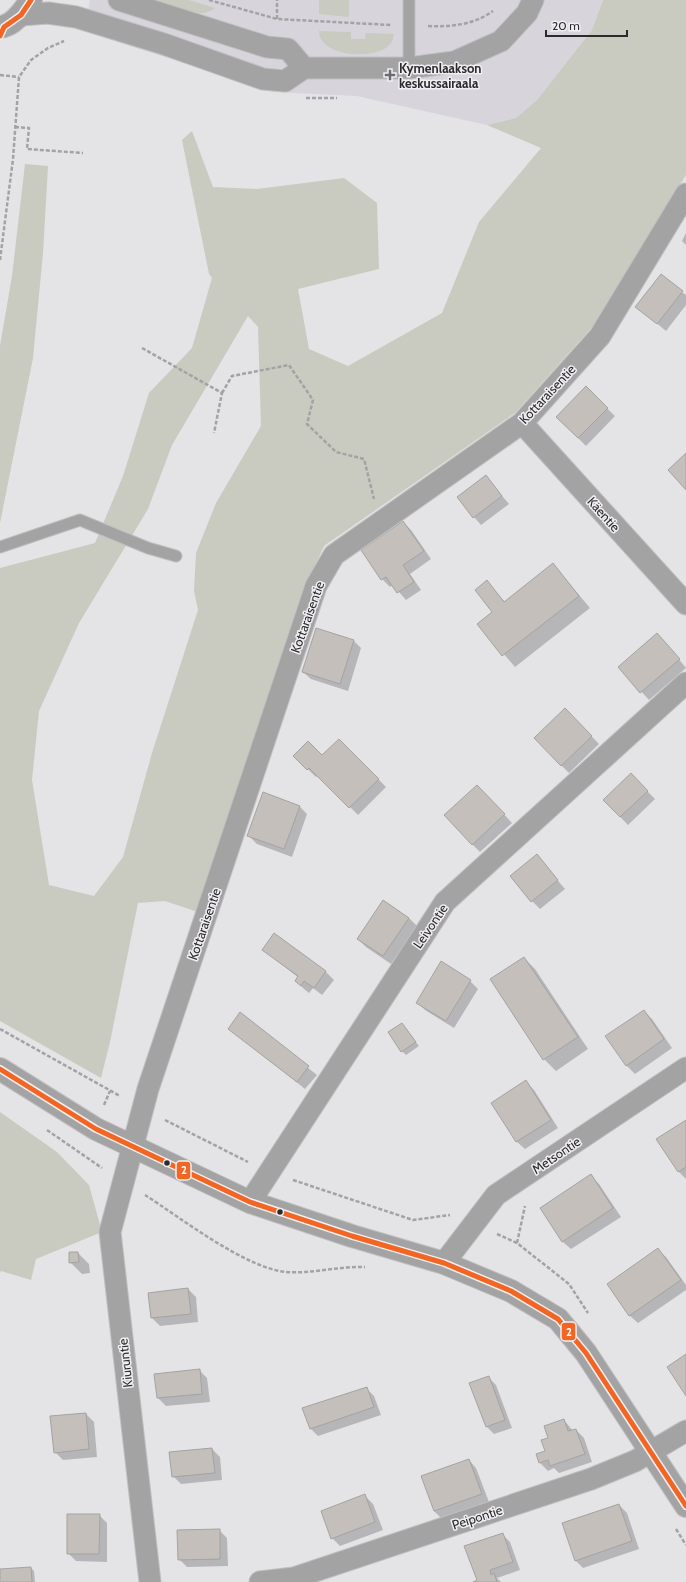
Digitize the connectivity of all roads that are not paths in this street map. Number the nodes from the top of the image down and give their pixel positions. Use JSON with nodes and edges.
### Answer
{"nodes":[{"id":1,"x":119,"y":0,"type":"edge"},
{"id":2,"x":409,"y":0,"type":"edge"},
{"id":3,"x":533,"y":0,"type":"edge"},
{"id":4,"x":11,"y":21,"type":"edge"},
{"id":5,"x":304,"y":68,"type":"junction"},
{"id":6,"x":410,"y":68,"type":"junction"},
{"id":7,"x":686,"y":194,"type":"edge"},
{"id":8,"x":522,"y":423,"type":"junction"},
{"id":9,"x":0,"y":547,"type":"edge"},
{"id":10,"x":176,"y":556,"type":"dead end"},
{"id":11,"x":686,"y":604,"type":"edge"},
{"id":12,"x":686,"y":683,"type":"edge"},
{"id":13,"x":686,"y":1068,"type":"edge"},
{"id":14,"x":0,"y":1069,"type":"edge"},
{"id":15,"x":133,"y":1146,"type":"junction"},
{"id":16,"x":250,"y":1202,"type":"junction"},
{"id":17,"x":444,"y":1263,"type":"junction"},
{"id":18,"x":686,"y":1431,"type":"edge"},
{"id":19,"x":651,"y":1452,"type":"junction"},
{"id":20,"x":686,"y":1506,"type":"edge"},
{"id":21,"x":150,"y":1582,"type":"edge"},
{"id":22,"x":260,"y":1582,"type":"edge"}],
"edges":[{"from":1,"to":5,"type":"street"},
{"from":2,"to":6,"type":"lane"},
{"from":3,"to":6,"type":"street"},
{"from":4,"to":5,"type":"street"},
{"from":5,"to":6,"type":"street"},
{"from":7,"to":8,"type":"street","name":"Kottaraisentie"},
{"from":8,"to":11,"type":"street","name":"Käentie"},
{"from":8,"to":15,"type":"street","name":"Kottaraisentie"},
{"from":9,"to":10,"type":"lane"},
{"from":12,"to":16,"type":"street","name":"Leivontie"},
{"from":13,"to":17,"type":"street","name":"Metsontie"},
{"from":14,"to":15,"type":"street"},
{"from":15,"to":16,"type":"street"},
{"from":15,"to":21,"type":"street","name":"Kiuruntie"},
{"from":16,"to":17,"type":"street"},
{"from":17,"to":19,"type":"street"},
{"from":18,"to":19,"type":"street","name":"Peipontie"},
{"from":19,"to":20,"type":"street"},
{"from":19,"to":22,"type":"street","name":"Peipontie"}]}
